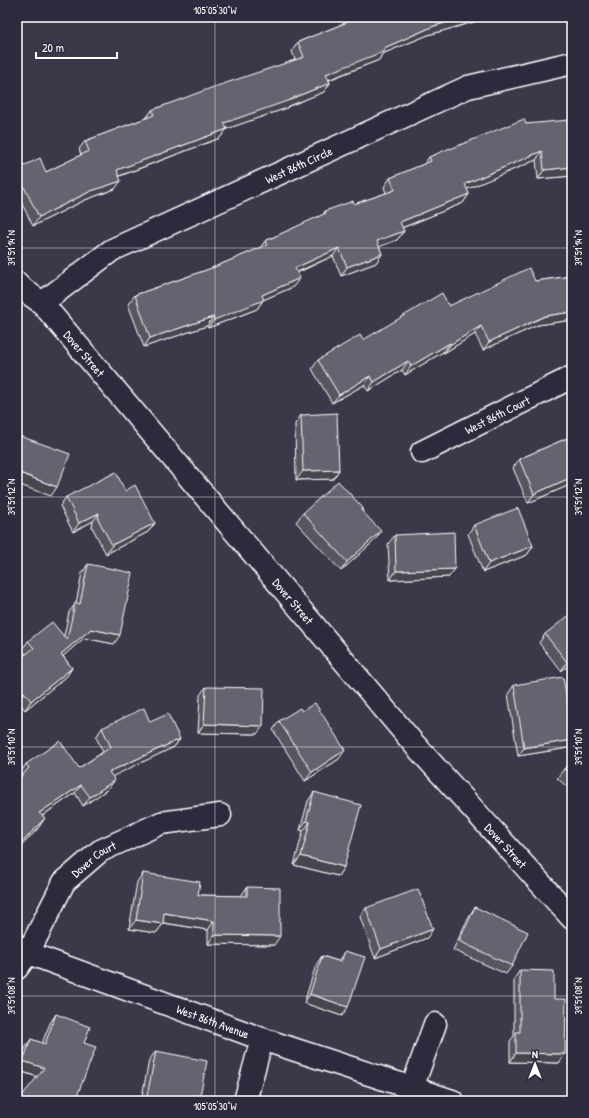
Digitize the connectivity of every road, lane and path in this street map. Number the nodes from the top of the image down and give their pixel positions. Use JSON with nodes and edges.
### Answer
{"nodes":[{"id":1,"x":572,"y":63,"type":"edge"},
{"id":2,"x":17,"y":283,"type":"edge"},
{"id":3,"x":42,"y":303,"type":"junction"},
{"id":4,"x":572,"y":377,"type":"edge"},
{"id":5,"x":422,"y":452,"type":"dead end"},
{"id":6,"x":220,"y":815,"type":"dead end"},
{"id":7,"x":572,"y":918,"type":"edge"},
{"id":8,"x":21,"y":956,"type":"edge"},
{"id":9,"x":435,"y":1024,"type":"dead end"},
{"id":10,"x":262,"y":1039,"type":"junction"},
{"id":11,"x":412,"y":1088,"type":"junction"},
{"id":12,"x":245,"y":1101,"type":"edge"},
{"id":13,"x":452,"y":1101,"type":"edge"}],
"edges":[{"from":1,"to":3,"type":"street","name":"West 86th Circle"},
{"from":2,"to":3,"type":"street","name":"Dover Street"},
{"from":3,"to":7,"type":"street","name":"Dover Street"},
{"from":4,"to":5,"type":"street","name":"West 86th Court"},
{"from":6,"to":8,"type":"street","name":"Dover Court"},
{"from":8,"to":10,"type":"street","name":"West 86th Avenue"},
{"from":9,"to":11,"type":"street"},
{"from":10,"to":11,"type":"street","name":"West 86th Avenue"},
{"from":10,"to":12,"type":"street"},
{"from":11,"to":13,"type":"street","name":"West 86th Avenue"}]}
